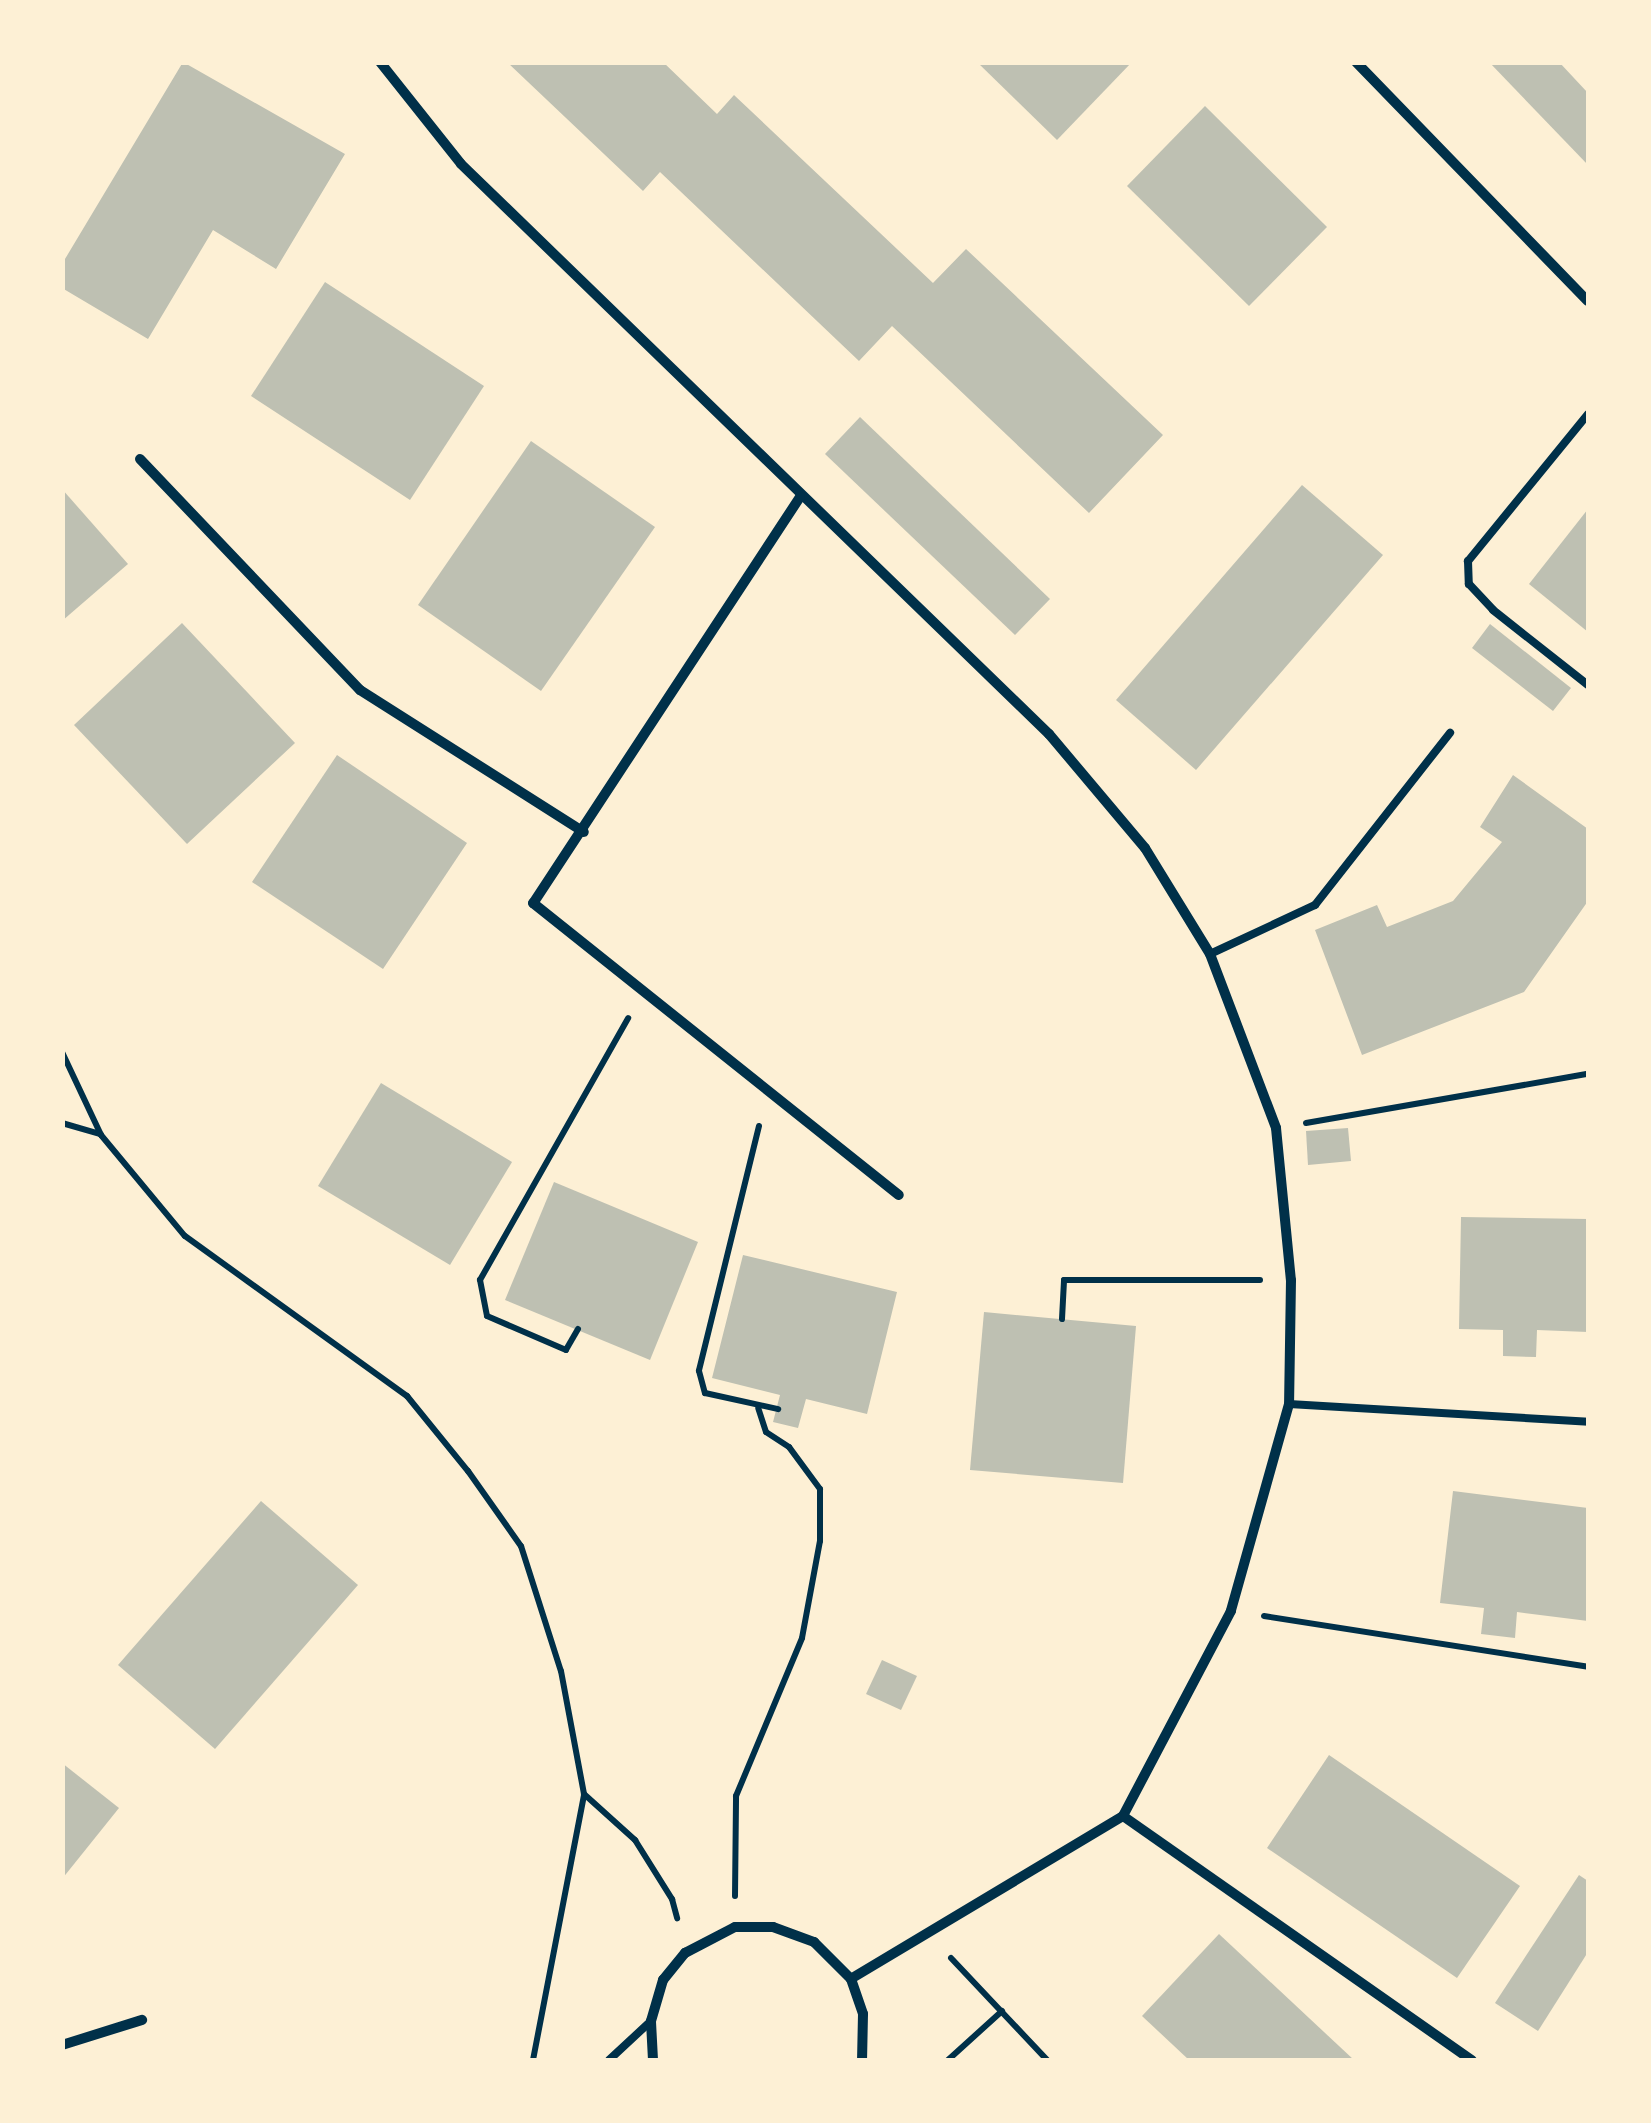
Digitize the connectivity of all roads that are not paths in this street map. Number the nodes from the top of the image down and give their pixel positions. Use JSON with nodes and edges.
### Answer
{"nodes":[{"id":1,"x":380,"y":62,"type":"edge"},
{"id":2,"x":1356,"y":62,"type":"edge"},
{"id":3,"x":1588,"y":302,"type":"edge"},
{"id":4,"x":1588,"y":414,"type":"edge"},
{"id":5,"x":140,"y":459,"type":"dead end"},
{"id":6,"x":800,"y":496,"type":"junction"},
{"id":7,"x":1588,"y":685,"type":"edge"},
{"id":8,"x":1450,"y":733,"type":"dead end"},
{"id":9,"x":584,"y":832,"type":"junction"},
{"id":10,"x":1210,"y":954,"type":"junction"},
{"id":11,"x":899,"y":1195,"type":"dead end"},
{"id":12,"x":1289,"y":1404,"type":"junction"},
{"id":13,"x":1588,"y":1422,"type":"edge"},
{"id":14,"x":1123,"y":1816,"type":"junction"},
{"id":15,"x":850,"y":1979,"type":"junction"},
{"id":16,"x":142,"y":2020,"type":"dead end"},
{"id":17,"x":651,"y":2021,"type":"junction"},
{"id":18,"x":62,"y":2045,"type":"edge"},
{"id":19,"x":609,"y":2060,"type":"edge"},
{"id":20,"x":653,"y":2060,"type":"edge"},
{"id":21,"x":862,"y":2060,"type":"edge"},
{"id":22,"x":1472,"y":2060,"type":"edge"}],
"edges":[{"from":1,"to":6,"type":"street"},
{"from":2,"to":3,"type":"street"},
{"from":4,"to":7,"type":"lane"},
{"from":5,"to":9,"type":"street"},
{"from":6,"to":9,"type":"street"},
{"from":6,"to":10,"type":"street"},
{"from":8,"to":10,"type":"lane"},
{"from":9,"to":11,"type":"street"},
{"from":10,"to":12,"type":"street"},
{"from":12,"to":13,"type":"lane"},
{"from":12,"to":14,"type":"street"},
{"from":14,"to":15,"type":"street"},
{"from":14,"to":22,"type":"street"},
{"from":15,"to":17,"type":"street"},
{"from":15,"to":21,"type":"street"},
{"from":16,"to":18,"type":"street"},
{"from":17,"to":19,"type":"lane"},
{"from":17,"to":20,"type":"street"}]}
